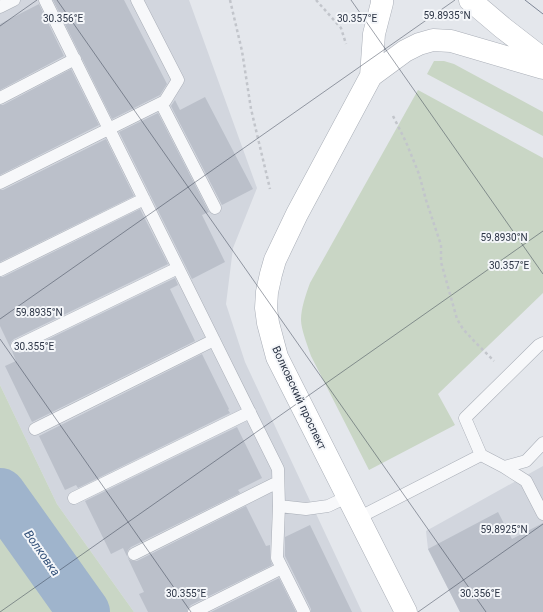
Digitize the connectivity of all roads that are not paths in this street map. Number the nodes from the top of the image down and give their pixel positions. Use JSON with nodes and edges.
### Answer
{"nodes":[{"id":1,"x":14,"y":0,"type":"edge"},
{"id":2,"x":45,"y":0,"type":"edge"},
{"id":3,"x":137,"y":0,"type":"edge"},
{"id":4,"x":382,"y":0,"type":"edge"},
{"id":5,"x":470,"y":0,"type":"edge"},
{"id":6,"x":0,"y":7,"type":"edge"},
{"id":7,"x":543,"y":59,"type":"edge"},
{"id":8,"x":75,"y":60,"type":"junction"},
{"id":9,"x":543,"y":68,"type":"edge"},
{"id":10,"x":371,"y":76,"type":"junction"},
{"id":11,"x":0,"y":98,"type":"edge"},
{"id":12,"x":161,"y":103,"type":"junction"},
{"id":13,"x":109,"y":129,"type":"junction"},
{"id":14,"x":0,"y":183,"type":"edge"},
{"id":15,"x":144,"y":199,"type":"junction"},
{"id":16,"x":215,"y":208,"type":"dead end"},
{"id":17,"x":178,"y":268,"type":"junction"},
{"id":18,"x":0,"y":270,"type":"edge"},
{"id":19,"x":214,"y":340,"type":"junction"},
{"id":20,"x":543,"y":343,"type":"edge"},
{"id":21,"x":17,"y":346,"type":"dead end"},
{"id":22,"x":250,"y":412,"type":"junction"},
{"id":23,"x":35,"y":429,"type":"dead end"},
{"id":24,"x":543,"y":443,"type":"edge"},
{"id":25,"x":481,"y":456,"type":"junction"},
{"id":26,"x":504,"y":467,"type":"junction"},
{"id":27,"x":278,"y":482,"type":"junction"},
{"id":28,"x":347,"y":497,"type":"junction"},
{"id":29,"x":74,"y":498,"type":"dead end"},
{"id":30,"x":279,"y":506,"type":"junction"},
{"id":31,"x":543,"y":514,"type":"edge"},
{"id":32,"x":358,"y":518,"type":"junction"},
{"id":33,"x":134,"y":554,"type":"dead end"},
{"id":34,"x":282,"y":568,"type":"junction"},
{"id":35,"x":194,"y":612,"type":"edge"},
{"id":36,"x":304,"y":612,"type":"edge"},
{"id":37,"x":406,"y":612,"type":"edge"}],
"edges":[{"from":1,"to":6,"type":"lane"},
{"from":2,"to":8,"type":"lane"},
{"from":3,"to":12,"type":"lane"},
{"from":4,"to":10,"type":"street","name":"Волковский проспект"},
{"from":5,"to":7,"type":"street"},
{"from":8,"to":11,"type":"lane"},
{"from":8,"to":13,"type":"lane"},
{"from":9,"to":10,"type":"street"},
{"from":10,"to":28,"type":"street","name":"Волковский проспект"},
{"from":12,"to":13,"type":"lane"},
{"from":12,"to":16,"type":"lane"},
{"from":13,"to":14,"type":"lane"},
{"from":13,"to":15,"type":"lane"},
{"from":15,"to":17,"type":"lane"},
{"from":15,"to":18,"type":"lane"},
{"from":17,"to":19,"type":"lane"},
{"from":17,"to":21,"type":"lane"},
{"from":19,"to":22,"type":"lane"},
{"from":19,"to":23,"type":"lane"},
{"from":20,"to":25,"type":"lane"},
{"from":22,"to":27,"type":"lane"},
{"from":22,"to":29,"type":"lane"},
{"from":24,"to":26,"type":"lane"},
{"from":25,"to":26,"type":"lane"},
{"from":25,"to":32,"type":"lane"},
{"from":26,"to":31,"type":"lane"},
{"from":27,"to":30,"type":"lane"},
{"from":27,"to":33,"type":"lane"},
{"from":28,"to":30,"type":"lane"},
{"from":28,"to":32,"type":"street","name":"Волковский проспект"},
{"from":30,"to":34,"type":"lane"},
{"from":32,"to":37,"type":"street","name":"Волковский проспект"},
{"from":34,"to":35,"type":"lane"},
{"from":34,"to":36,"type":"lane"}]}
